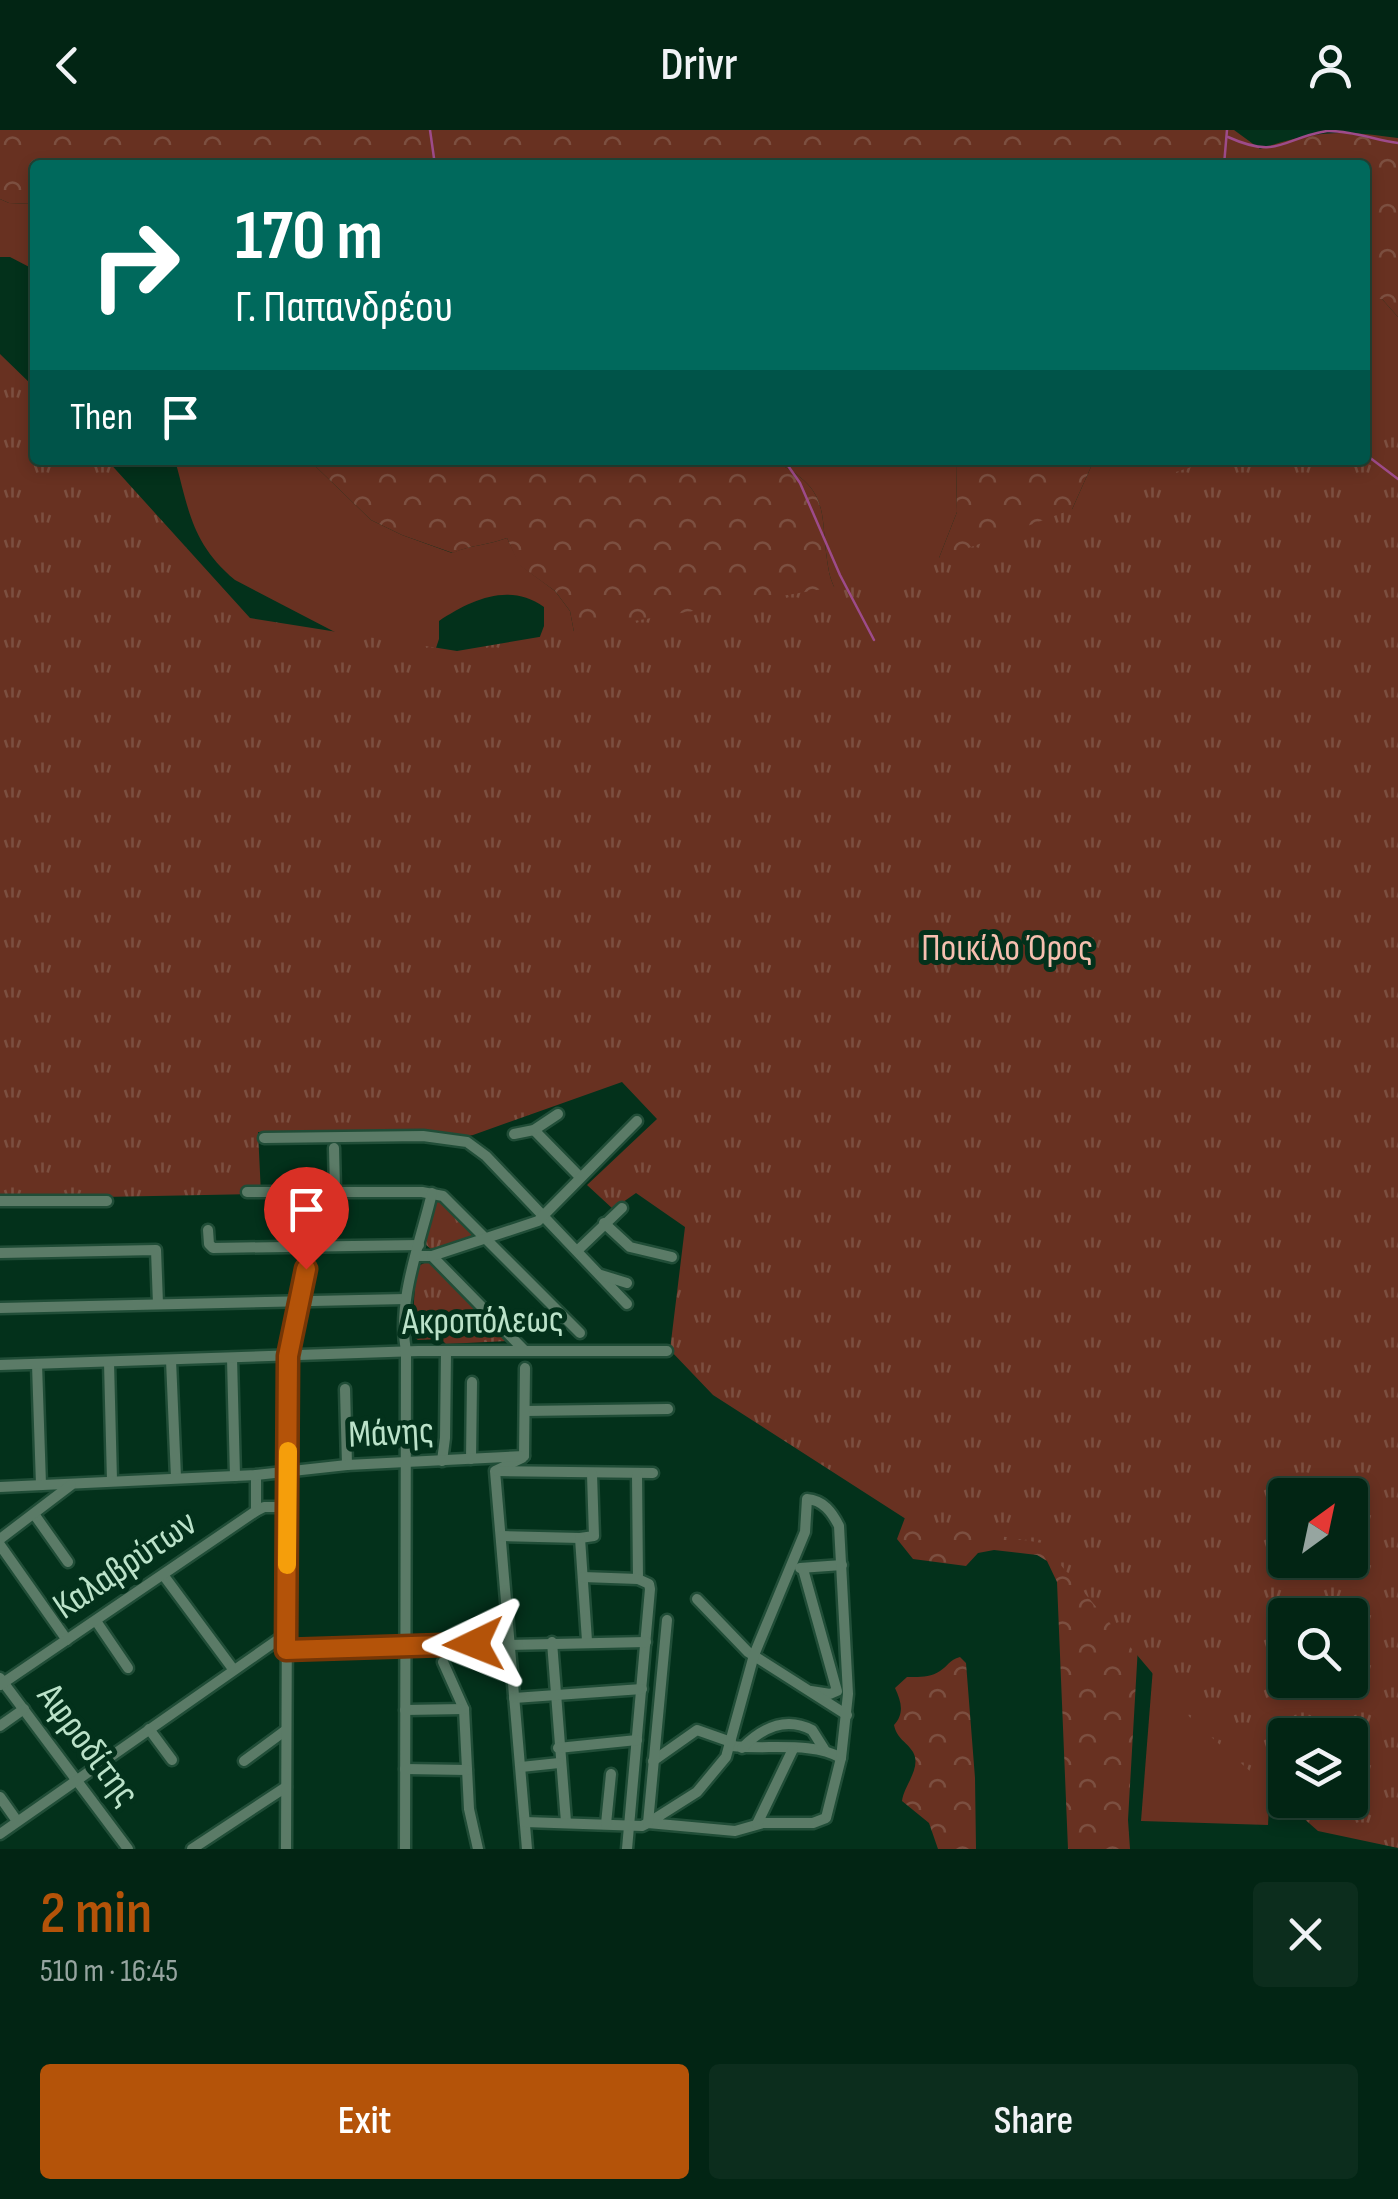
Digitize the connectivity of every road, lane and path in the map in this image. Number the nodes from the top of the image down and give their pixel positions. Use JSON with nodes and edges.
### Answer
{"nodes":[{"id":1,"x":558,"y":1114,"type":"dead end"},
{"id":2,"x":637,"y":1121,"type":"dead end"},
{"id":3,"x":534,"y":1130,"type":"junction"},
{"id":4,"x":514,"y":1134,"type":"dead end"},
{"id":5,"x":264,"y":1138,"type":"dead end"},
{"id":6,"x":334,"y":1148,"type":"dead end"},
{"id":7,"x":580,"y":1177,"type":"junction"},
{"id":8,"x":335,"y":1191,"type":"junction"},
{"id":9,"x":247,"y":1192,"type":"dead end"},
{"id":10,"x":432,"y":1193,"type":"junction"},
{"id":11,"x":0,"y":1201,"type":"edge"},
{"id":12,"x":107,"y":1201,"type":"dead end"},
{"id":13,"x":622,"y":1208,"type":"dead end"},
{"id":14,"x":544,"y":1217,"type":"junction"},
{"id":15,"x":604,"y":1222,"type":"junction"},
{"id":16,"x":208,"y":1230,"type":"dead end"},
{"id":17,"x":488,"y":1237,"type":"junction"},
{"id":18,"x":418,"y":1250,"type":"junction"},
{"id":19,"x":578,"y":1250,"type":"junction"},
{"id":20,"x":0,"y":1253,"type":"edge"},
{"id":21,"x":432,"y":1256,"type":"junction"},
{"id":22,"x":672,"y":1257,"type":"dead end"},
{"id":23,"x":306,"y":1269,"type":"dead end"},
{"id":24,"x":600,"y":1275,"type":"junction"},
{"id":25,"x":626,"y":1284,"type":"dead end"},
{"id":26,"x":406,"y":1298,"type":"junction"},
{"id":27,"x":298,"y":1300,"type":"junction"},
{"id":28,"x":158,"y":1304,"type":"junction"},
{"id":29,"x":627,"y":1304,"type":"dead end"},
{"id":30,"x":0,"y":1308,"type":"edge"},
{"id":31,"x":580,"y":1333,"type":"dead end"},
{"id":32,"x":524,"y":1351,"type":"junction"},
{"id":33,"x":667,"y":1351,"type":"dead end"},
{"id":34,"x":406,"y":1352,"type":"junction"},
{"id":35,"x":446,"y":1352,"type":"junction"},
{"id":36,"x":288,"y":1356,"type":"junction"},
{"id":37,"x":232,"y":1358,"type":"junction"},
{"id":38,"x":171,"y":1360,"type":"junction"},
{"id":39,"x":109,"y":1362,"type":"junction"},
{"id":40,"x":37,"y":1364,"type":"junction"},
{"id":41,"x":0,"y":1365,"type":"edge"},
{"id":42,"x":524,"y":1368,"type":"dead end"},
{"id":43,"x":472,"y":1382,"type":"dead end"},
{"id":44,"x":345,"y":1389,"type":"dead end"},
{"id":45,"x":668,"y":1410,"type":"dead end"},
{"id":46,"x":525,"y":1411,"type":"junction"},
{"id":47,"x":524,"y":1456,"type":"junction"},
{"id":48,"x":494,"y":1457,"type":"junction"},
{"id":49,"x":471,"y":1459,"type":"junction"},
{"id":50,"x":442,"y":1461,"type":"junction"},
{"id":51,"x":406,"y":1462,"type":"junction"},
{"id":52,"x":346,"y":1465,"type":"junction"},
{"id":53,"x":288,"y":1470,"type":"junction"},
{"id":54,"x":495,"y":1472,"type":"junction"},
{"id":55,"x":653,"y":1473,"type":"dead end"},
{"id":56,"x":592,"y":1474,"type":"junction"},
{"id":57,"x":637,"y":1474,"type":"junction"},
{"id":58,"x":256,"y":1475,"type":"junction"},
{"id":59,"x":235,"y":1476,"type":"junction"},
{"id":60,"x":176,"y":1478,"type":"junction"},
{"id":61,"x":112,"y":1481,"type":"junction"},
{"id":62,"x":41,"y":1484,"type":"junction"},
{"id":63,"x":72,"y":1484,"type":"junction"},
{"id":64,"x":0,"y":1488,"type":"edge"},
{"id":65,"x":287,"y":1507,"type":"junction"},
{"id":66,"x":256,"y":1511,"type":"junction"},
{"id":67,"x":34,"y":1514,"type":"junction"},
{"id":68,"x":502,"y":1536,"type":"junction"},
{"id":69,"x":580,"y":1538,"type":"junction"},
{"id":70,"x":0,"y":1542,"type":"edge"},
{"id":71,"x":68,"y":1562,"type":"dead end"},
{"id":72,"x":842,"y":1566,"type":"junction"},
{"id":73,"x":789,"y":1568,"type":"junction"},
{"id":74,"x":803,"y":1568,"type":"junction"},
{"id":75,"x":164,"y":1576,"type":"junction"},
{"id":76,"x":583,"y":1577,"type":"junction"},
{"id":77,"x":643,"y":1581,"type":"junction"},
{"id":78,"x":697,"y":1599,"type":"dead end"},
{"id":79,"x":668,"y":1620,"type":"dead end"},
{"id":80,"x":96,"y":1621,"type":"junction"},
{"id":81,"x":286,"y":1634,"type":"junction"},
{"id":82,"x":67,"y":1640,"type":"junction"},
{"id":83,"x":587,"y":1641,"type":"junction"},
{"id":84,"x":552,"y":1642,"type":"junction"},
{"id":85,"x":646,"y":1642,"type":"junction"},
{"id":86,"x":510,"y":1643,"type":"junction"},
{"id":87,"x":405,"y":1646,"type":"junction"},
{"id":88,"x":286,"y":1650,"type":"junction"},
{"id":89,"x":754,"y":1655,"type":"junction"},
{"id":90,"x":443,"y":1662,"type":"dead end"},
{"id":91,"x":128,"y":1668,"type":"dead end"},
{"id":92,"x":233,"y":1669,"type":"junction"},
{"id":93,"x":1,"y":1682,"type":"edge"},
{"id":94,"x":642,"y":1689,"type":"junction"},
{"id":95,"x":805,"y":1690,"type":"junction"},
{"id":96,"x":554,"y":1695,"type":"junction"},
{"id":97,"x":514,"y":1698,"type":"junction"},
{"id":98,"x":24,"y":1709,"type":"junction"},
{"id":99,"x":464,"y":1709,"type":"junction"},
{"id":100,"x":405,"y":1710,"type":"junction"},
{"id":101,"x":846,"y":1715,"type":"junction"},
{"id":102,"x":791,"y":1725,"type":"junction"},
{"id":103,"x":0,"y":1726,"type":"edge"},
{"id":104,"x":150,"y":1729,"type":"junction"},
{"id":105,"x":286,"y":1730,"type":"junction"},
{"id":106,"x":637,"y":1740,"type":"junction"},
{"id":107,"x":735,"y":1745,"type":"junction"},
{"id":108,"x":558,"y":1748,"type":"junction"},
{"id":109,"x":793,"y":1749,"type":"junction"},
{"id":110,"x":776,"y":1750,"type":"junction"},
{"id":111,"x":824,"y":1750,"type":"junction"},
{"id":112,"x":841,"y":1758,"type":"junction"},
{"id":113,"x":172,"y":1760,"type":"dead end"},
{"id":114,"x":653,"y":1761,"type":"junction"},
{"id":115,"x":244,"y":1762,"type":"dead end"},
{"id":116,"x":559,"y":1763,"type":"junction"},
{"id":117,"x":521,"y":1766,"type":"junction"},
{"id":118,"x":405,"y":1769,"type":"junction"},
{"id":119,"x":467,"y":1770,"type":"junction"},
{"id":120,"x":611,"y":1774,"type":"dead end"},
{"id":121,"x":77,"y":1780,"type":"junction"},
{"id":122,"x":286,"y":1787,"type":"junction"},
{"id":123,"x":0,"y":1797,"type":"edge"},
{"id":124,"x":18,"y":1821,"type":"junction"},
{"id":125,"x":525,"y":1822,"type":"junction"},
{"id":126,"x":566,"y":1822,"type":"junction"},
{"id":127,"x":648,"y":1823,"type":"junction"},
{"id":128,"x":606,"y":1824,"type":"junction"},
{"id":129,"x":757,"y":1824,"type":"junction"},
{"id":130,"x":629,"y":1825,"type":"junction"},
{"id":131,"x":0,"y":1834,"type":"edge"},
{"id":132,"x":209,"y":1844,"type":"edge"},
{"id":133,"x":128,"y":1849,"type":"edge"},
{"id":134,"x":192,"y":1849,"type":"edge"},
{"id":135,"x":286,"y":1849,"type":"edge"},
{"id":136,"x":405,"y":1849,"type":"edge"},
{"id":137,"x":478,"y":1849,"type":"edge"},
{"id":138,"x":527,"y":1849,"type":"edge"},
{"id":139,"x":627,"y":1849,"type":"edge"}],
"edges":[{"from":1,"to":3,"type":"street"},
{"from":2,"to":7,"type":"street"},
{"from":3,"to":4,"type":"street"},
{"from":3,"to":7,"type":"street"},
{"from":5,"to":14,"type":"street"},
{"from":6,"to":8,"type":"street"},
{"from":7,"to":14,"type":"street"},
{"from":8,"to":9,"type":"street"},
{"from":8,"to":10,"type":"street"},
{"from":10,"to":17,"type":"street"},
{"from":10,"to":18,"type":"street"},
{"from":11,"to":12,"type":"street"},
{"from":13,"to":15,"type":"street"},
{"from":14,"to":17,"type":"street"},
{"from":14,"to":19,"type":"street"},
{"from":15,"to":19,"type":"street"},
{"from":15,"to":22,"type":"street"},
{"from":16,"to":18,"type":"street"},
{"from":17,"to":21,"type":"street"},
{"from":17,"to":31,"type":"street"},
{"from":18,"to":21,"type":"street"},
{"from":18,"to":26,"type":"street"},
{"from":19,"to":24,"type":"street"},
{"from":20,"to":28,"type":"street"},
{"from":21,"to":32,"type":"street"},
{"from":23,"to":27,"type":"street"},
{"from":24,"to":25,"type":"street"},
{"from":24,"to":29,"type":"street"},
{"from":26,"to":27,"type":"street"},
{"from":26,"to":34,"type":"street"},
{"from":27,"to":28,"type":"street"},
{"from":27,"to":36,"type":"street"},
{"from":28,"to":30,"type":"street"},
{"from":32,"to":33,"type":"street","name":"Ακροπόλεως"},
{"from":32,"to":35,"type":"street","name":"Ακροπόλεως"},
{"from":34,"to":35,"type":"street","name":"Ακροπόλεως"},
{"from":34,"to":36,"type":"street","name":"Ακροπόλεως"},
{"from":34,"to":51,"type":"street"},
{"from":35,"to":50,"type":"street"},
{"from":36,"to":37,"type":"street","name":"Ακροπόλεως"},
{"from":36,"to":53,"type":"street"},
{"from":37,"to":38,"type":"street","name":"Ακροπόλεως"},
{"from":37,"to":59,"type":"street"},
{"from":38,"to":39,"type":"street","name":"Ακροπόλεως"},
{"from":38,"to":60,"type":"street"},
{"from":39,"to":40,"type":"street","name":"Ακροπόλεως"},
{"from":39,"to":61,"type":"street"},
{"from":40,"to":41,"type":"street","name":"Ακροπόλεως"},
{"from":40,"to":62,"type":"street"},
{"from":42,"to":46,"type":"street"},
{"from":43,"to":49,"type":"street"},
{"from":44,"to":52,"type":"street"},
{"from":45,"to":46,"type":"street"},
{"from":46,"to":47,"type":"street"},
{"from":47,"to":48,"type":"street","name":"Μάνης"},
{"from":47,"to":54,"type":"street"},
{"from":48,"to":49,"type":"street","name":"Μάνης"},
{"from":48,"to":54,"type":"street"},
{"from":49,"to":50,"type":"street","name":"Μάνης"},
{"from":50,"to":51,"type":"street","name":"Μάνης"},
{"from":51,"to":52,"type":"street","name":"Μάνης"},
{"from":51,"to":87,"type":"street"},
{"from":52,"to":53,"type":"street","name":"Μάνης"},
{"from":53,"to":58,"type":"street","name":"Μάνης"},
{"from":53,"to":65,"type":"street"},
{"from":54,"to":56,"type":"street"},
{"from":54,"to":68,"type":"street"},
{"from":55,"to":57,"type":"street"},
{"from":56,"to":57,"type":"street"},
{"from":56,"to":69,"type":"street"},
{"from":57,"to":77,"type":"street"},
{"from":58,"to":59,"type":"street","name":"Μάνης"},
{"from":58,"to":66,"type":"street"},
{"from":59,"to":60,"type":"street","name":"Μάνης"},
{"from":60,"to":61,"type":"street","name":"Μάνης"},
{"from":61,"to":63,"type":"street","name":"Μάνης"},
{"from":62,"to":63,"type":"street","name":"Μάνης"},
{"from":62,"to":64,"type":"street","name":"Μάνης"},
{"from":63,"to":67,"type":"street"},
{"from":65,"to":66,"type":"street","name":"Καλαβρύτων"},
{"from":65,"to":81,"type":"street"},
{"from":66,"to":75,"type":"street","name":"Καλαβρύτων"},
{"from":67,"to":70,"type":"street"},
{"from":67,"to":71,"type":"street"},
{"from":68,"to":69,"type":"street"},
{"from":68,"to":86,"type":"street"},
{"from":69,"to":76,"type":"street"},
{"from":70,"to":82,"type":"street"},
{"from":72,"to":73,"type":"street"},
{"from":72,"to":74,"type":"street"},
{"from":72,"to":101,"type":"street"},
{"from":73,"to":74,"type":"street"},
{"from":73,"to":89,"type":"street"},
{"from":74,"to":95,"type":"street"},
{"from":75,"to":80,"type":"street","name":"Καλαβρύτων"},
{"from":75,"to":92,"type":"street"},
{"from":76,"to":77,"type":"street"},
{"from":76,"to":83,"type":"street"},
{"from":77,"to":85,"type":"street"},
{"from":78,"to":89,"type":"street"},
{"from":79,"to":114,"type":"street"},
{"from":80,"to":82,"type":"street","name":"Καλαβρύτων"},
{"from":80,"to":91,"type":"street"},
{"from":81,"to":88,"type":"street"},
{"from":81,"to":92,"type":"street"},
{"from":82,"to":93,"type":"street","name":"Καλαβρύτων"},
{"from":83,"to":84,"type":"street"},
{"from":83,"to":85,"type":"street"},
{"from":84,"to":86,"type":"street"},
{"from":84,"to":96,"type":"street"},
{"from":85,"to":94,"type":"street"},
{"from":86,"to":87,"type":"street"},
{"from":86,"to":97,"type":"street"},
{"from":87,"to":88,"type":"street"},
{"from":87,"to":100,"type":"street"},
{"from":88,"to":105,"type":"street"},
{"from":89,"to":95,"type":"street"},
{"from":89,"to":107,"type":"street"},
{"from":90,"to":99,"type":"street"},
{"from":92,"to":104,"type":"street"},
{"from":93,"to":98,"type":"street","name":"Αφροδίτης"},
{"from":94,"to":96,"type":"street"},
{"from":94,"to":106,"type":"street"},
{"from":95,"to":101,"type":"street"},
{"from":96,"to":97,"type":"street"},
{"from":96,"to":108,"type":"street"},
{"from":97,"to":117,"type":"street"},
{"from":98,"to":103,"type":"street"},
{"from":98,"to":121,"type":"street","name":"Αφροδίτης"},
{"from":99,"to":100,"type":"street"},
{"from":99,"to":119,"type":"street"},
{"from":100,"to":118,"type":"street"},
{"from":101,"to":112,"type":"street"},
{"from":102,"to":107,"type":"street"},
{"from":102,"to":110,"type":"street"},
{"from":102,"to":111,"type":"street"},
{"from":104,"to":113,"type":"street"},
{"from":104,"to":121,"type":"street"},
{"from":105,"to":115,"type":"street"},
{"from":105,"to":122,"type":"street"},
{"from":106,"to":108,"type":"street"},
{"from":106,"to":130,"type":"street"},
{"from":107,"to":110,"type":"street"},
{"from":107,"to":114,"type":"street"},
{"from":107,"to":127,"type":"street"},
{"from":108,"to":116,"type":"street"},
{"from":109,"to":110,"type":"street"},
{"from":109,"to":111,"type":"street"},
{"from":109,"to":129,"type":"street"},
{"from":111,"to":112,"type":"street"},
{"from":112,"to":129,"type":"street"},
{"from":114,"to":127,"type":"street"},
{"from":116,"to":117,"type":"street"},
{"from":116,"to":126,"type":"street"},
{"from":117,"to":125,"type":"street"},
{"from":118,"to":119,"type":"street"},
{"from":118,"to":136,"type":"street"},
{"from":119,"to":137,"type":"street"},
{"from":120,"to":128,"type":"street"},
{"from":121,"to":124,"type":"street"},
{"from":121,"to":133,"type":"street","name":"Αφροδίτης"},
{"from":122,"to":132,"type":"street"},
{"from":122,"to":135,"type":"street"},
{"from":123,"to":124,"type":"street"},
{"from":124,"to":131,"type":"street"},
{"from":125,"to":126,"type":"street"},
{"from":125,"to":138,"type":"street"},
{"from":126,"to":128,"type":"street"},
{"from":127,"to":129,"type":"street"},
{"from":127,"to":130,"type":"street"},
{"from":128,"to":130,"type":"street"},
{"from":130,"to":139,"type":"street"},
{"from":132,"to":134,"type":"street"}]}
